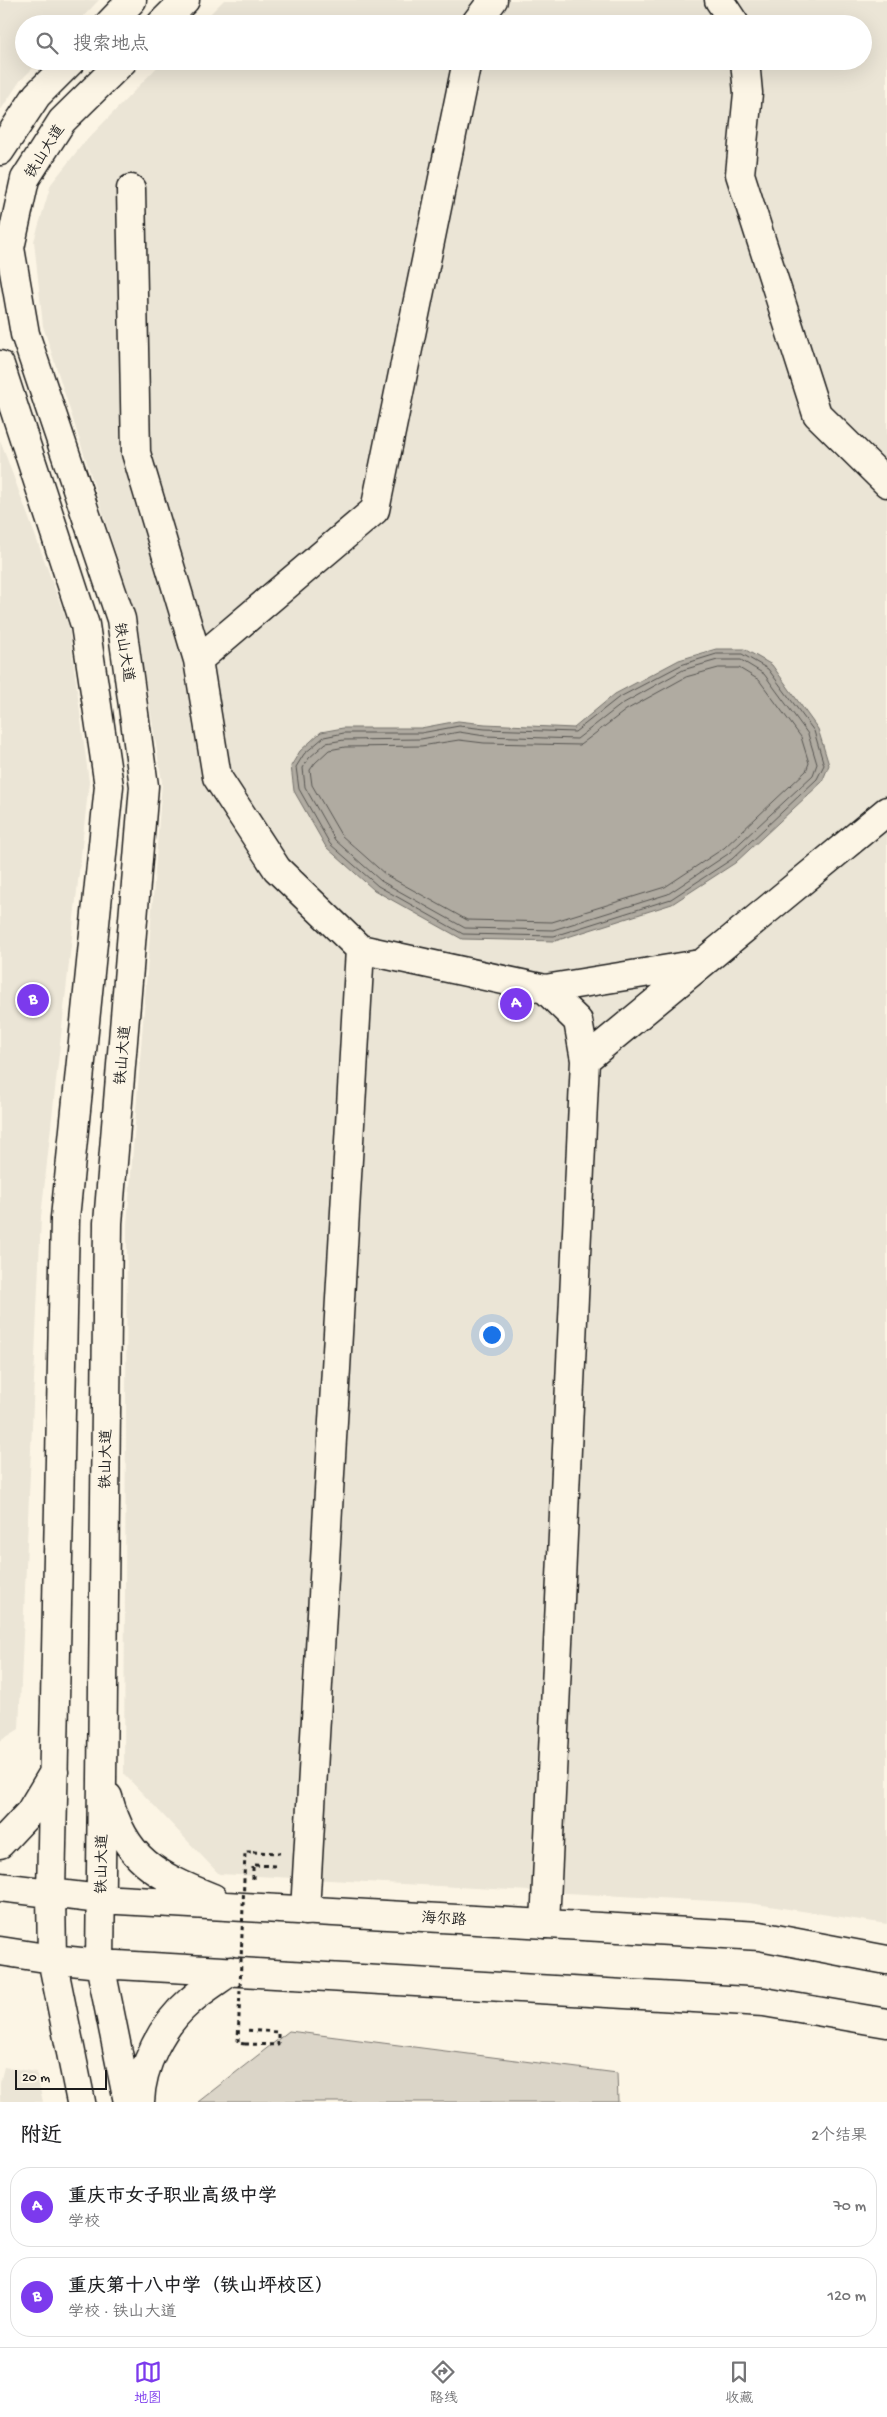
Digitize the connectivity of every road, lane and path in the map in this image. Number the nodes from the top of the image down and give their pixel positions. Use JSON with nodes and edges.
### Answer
{"nodes":[{"id":1,"x":132,"y":0,"type":"edge"},
{"id":2,"x":185,"y":0,"type":"edge"},
{"id":3,"x":493,"y":0,"type":"edge"},
{"id":4,"x":719,"y":0,"type":"edge"},
{"id":5,"x":118,"y":15,"type":"edge"},
{"id":6,"x":170,"y":15,"type":"edge"},
{"id":7,"x":482,"y":15,"type":"edge"},
{"id":8,"x":729,"y":15,"type":"edge"},
{"id":9,"x":62,"y":70,"type":"edge"},
{"id":10,"x":114,"y":70,"type":"edge"},
{"id":11,"x":465,"y":70,"type":"edge"},
{"id":12,"x":746,"y":70,"type":"edge"},
{"id":13,"x":0,"y":151,"type":"edge"},
{"id":14,"x":131,"y":189,"type":"dead end"},
{"id":15,"x":0,"y":365,"type":"edge"},
{"id":16,"x":887,"y":483,"type":"edge"},
{"id":17,"x":198,"y":660,"type":"junction"},
{"id":18,"x":887,"y":811,"type":"edge"},
{"id":19,"x":360,"y":949,"type":"junction"},
{"id":20,"x":701,"y":964,"type":"junction"},
{"id":21,"x":545,"y":989,"type":"junction"},
{"id":22,"x":585,"y":1060,"type":"junction"},
{"id":23,"x":55,"y":1771,"type":"junction"},
{"id":24,"x":102,"y":1775,"type":"junction"},
{"id":25,"x":0,"y":1844,"type":"edge"},
{"id":26,"x":254,"y":1865,"type":"dead end"},
{"id":27,"x":0,"y":1887,"type":"edge"},
{"id":28,"x":51,"y":1894,"type":"junction"},
{"id":29,"x":100,"y":1899,"type":"junction"},
{"id":30,"x":233,"y":1906,"type":"junction"},
{"id":31,"x":305,"y":1910,"type":"junction"},
{"id":32,"x":545,"y":1924,"type":"junction"},
{"id":33,"x":0,"y":1951,"type":"edge"},
{"id":34,"x":52,"y":1960,"type":"junction"},
{"id":35,"x":887,"y":1960,"type":"edge"},
{"id":36,"x":100,"y":1964,"type":"junction"},
{"id":37,"x":231,"y":1971,"type":"junction"},
{"id":38,"x":887,"y":2023,"type":"edge"},
{"id":39,"x":246,"y":2030,"type":"dead end"},
{"id":40,"x":81,"y":2102,"type":"edge"},
{"id":41,"x":128,"y":2102,"type":"edge"},
{"id":42,"x":140,"y":2102,"type":"edge"}],
"edges":[{"from":1,"to":5,"type":"main road"},
{"from":2,"to":6,"type":"main road"},
{"from":3,"to":7,"type":"main road"},
{"from":4,"to":8,"type":"main road"},
{"from":9,"to":13,"type":"main road"},
{"from":10,"to":24,"type":"main road","name":"铁山大道"},
{"from":11,"to":17,"type":"main road"},
{"from":12,"to":16,"type":"main road"},
{"from":14,"to":17,"type":"main road"},
{"from":15,"to":23,"type":"main road"},
{"from":17,"to":19,"type":"main road"},
{"from":18,"to":20,"type":"main road"},
{"from":19,"to":21,"type":"main road"},
{"from":19,"to":31,"type":"main road"},
{"from":20,"to":21,"type":"main road"},
{"from":20,"to":22,"type":"main road"},
{"from":21,"to":22,"type":"main road"},
{"from":22,"to":32,"type":"main road"},
{"from":23,"to":25,"type":"main road"},
{"from":23,"to":28,"type":"main road"},
{"from":24,"to":29,"type":"main road","name":"铁山大道"},
{"from":24,"to":30,"type":"main road"},
{"from":26,"to":39,"type":"path","bridge":true},
{"from":27,"to":28,"type":"main road","name":"海尔路"},
{"from":28,"to":29,"type":"main road","name":"海尔路"},
{"from":28,"to":34,"type":"main road"},
{"from":29,"to":30,"type":"main road","name":"海尔路"},
{"from":29,"to":36,"type":"main road","name":"铁山大道"},
{"from":30,"to":31,"type":"main road","name":"海尔路"},
{"from":31,"to":32,"type":"main road","name":"海尔路"},
{"from":32,"to":35,"type":"main road","name":"海尔路"},
{"from":33,"to":34,"type":"main road"},
{"from":34,"to":36,"type":"main road"},
{"from":34,"to":40,"type":"main road"},
{"from":36,"to":37,"type":"main road"},
{"from":36,"to":41,"type":"main road","name":"铁山大道"},
{"from":37,"to":38,"type":"main road"},
{"from":37,"to":42,"type":"main road"}]}
